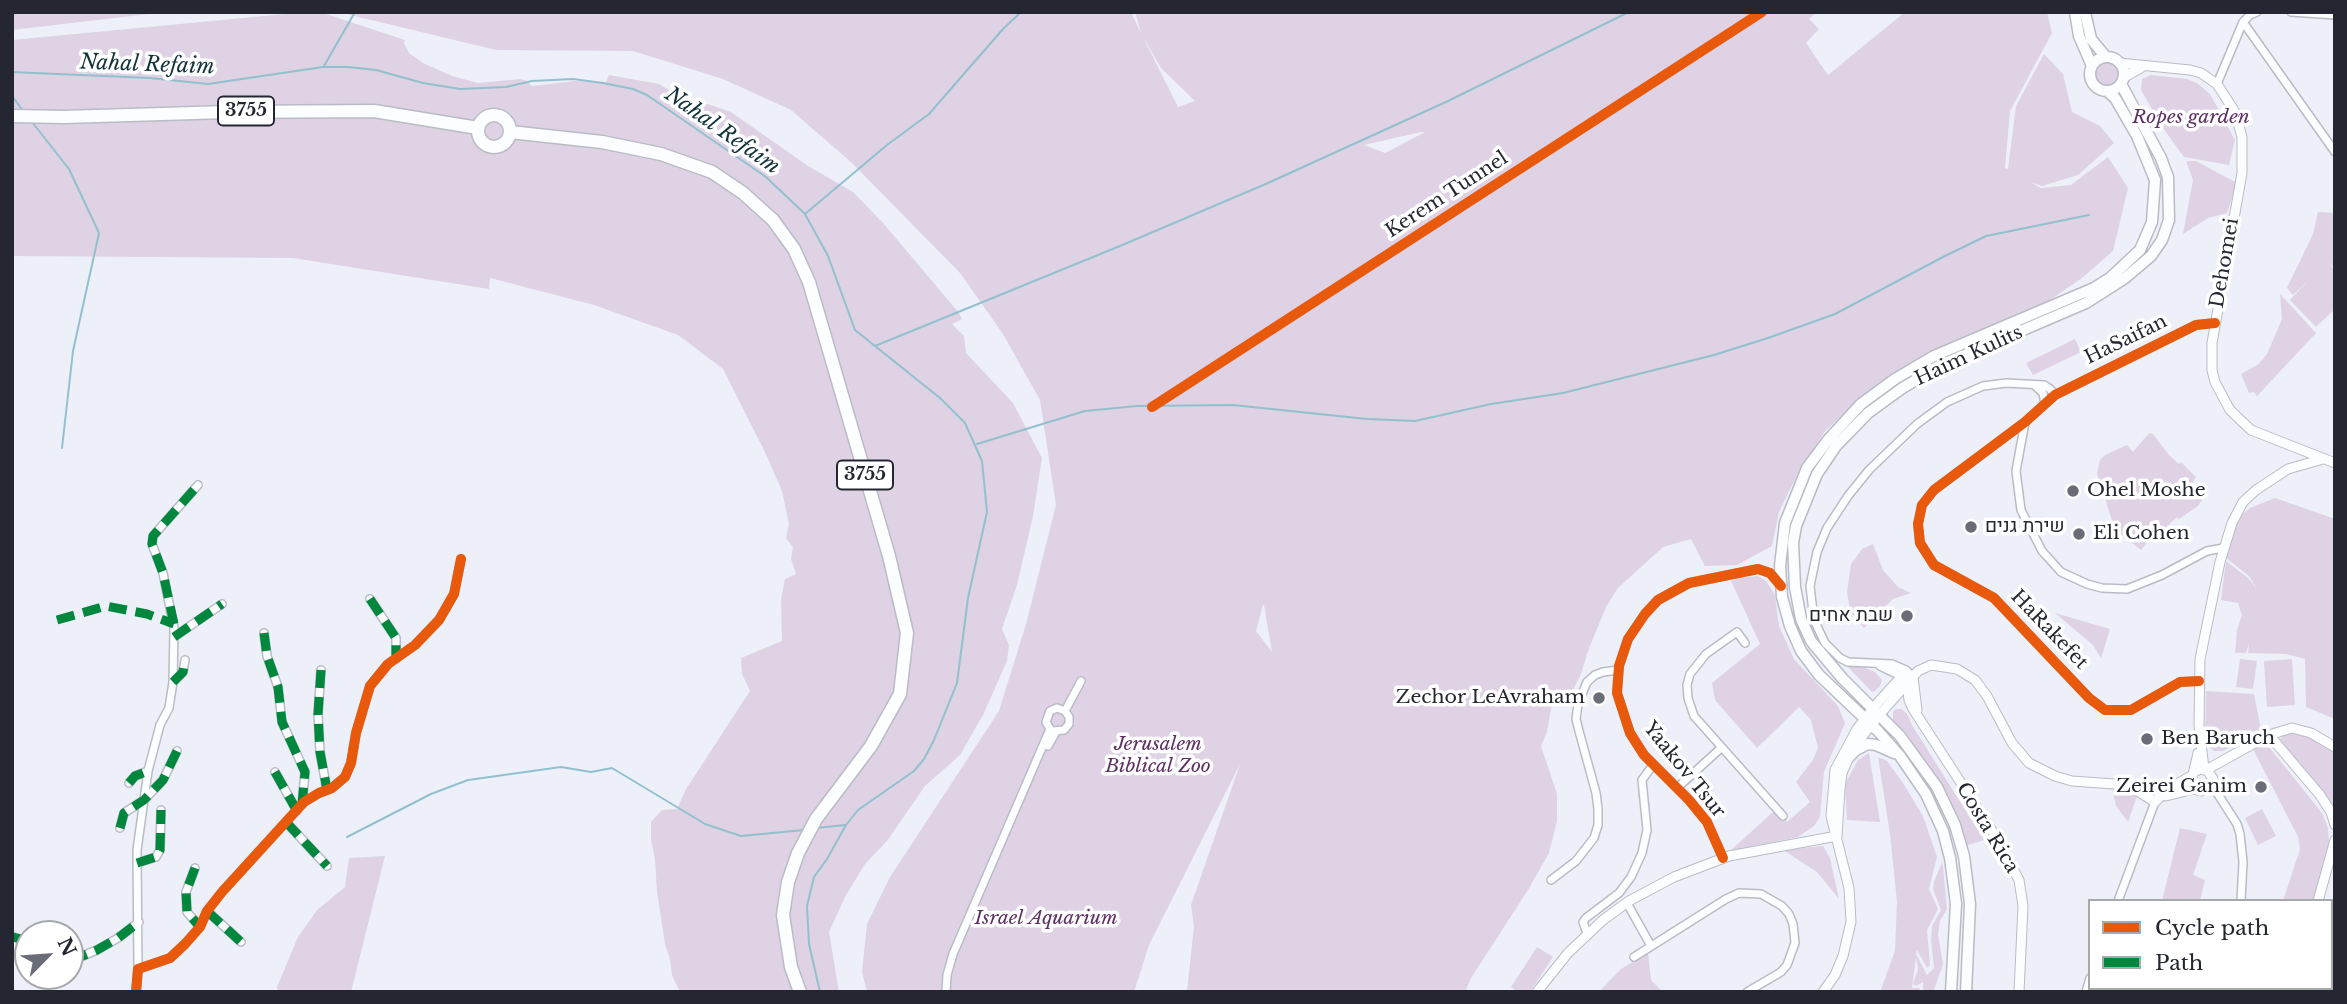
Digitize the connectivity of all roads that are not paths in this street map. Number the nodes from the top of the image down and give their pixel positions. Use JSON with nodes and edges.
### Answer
{"nodes":[{"id":1,"x":2075,"y":12,"type":"edge"},
{"id":2,"x":2085,"y":12,"type":"edge"},
{"id":3,"x":2257,"y":12,"type":"edge"},
{"id":4,"x":2291,"y":12,"type":"edge"},
{"id":5,"x":2335,"y":15,"type":"edge"},
{"id":6,"x":2243,"y":22,"type":"junction"},
{"id":7,"x":2106,"y":57,"type":"junction"},
{"id":8,"x":2119,"y":63,"type":"junction"},
{"id":9,"x":2092,"y":66,"type":"junction"},
{"id":10,"x":2147,"y":66,"type":"junction"},
{"id":11,"x":2122,"y":81,"type":"junction"},
{"id":12,"x":2217,"y":84,"type":"junction"},
{"id":13,"x":2107,"y":91,"type":"junction"},
{"id":14,"x":12,"y":116,"type":"edge"},
{"id":15,"x":478,"y":128,"type":"junction"},
{"id":16,"x":510,"y":132,"type":"junction"},
{"id":17,"x":2335,"y":152,"type":"edge"},
{"id":18,"x":2215,"y":323,"type":"junction"},
{"id":19,"x":2028,"y":384,"type":"junction"},
{"id":20,"x":2055,"y":395,"type":"junction"},
{"id":21,"x":2045,"y":404,"type":"junction"},
{"id":22,"x":2025,"y":422,"type":"junction"},
{"id":23,"x":2298,"y":450,"type":"junction"},
{"id":24,"x":2324,"y":459,"type":"junction"},
{"id":25,"x":2335,"y":463,"type":"edge"},
{"id":26,"x":2288,"y":469,"type":"junction"},
{"id":27,"x":198,"y":485,"type":"dead end"},
{"id":28,"x":2223,"y":548,"type":"junction"},
{"id":29,"x":461,"y":559,"type":"dead end"},
{"id":30,"x":1781,"y":586,"type":"junction"},
{"id":31,"x":370,"y":599,"type":"dead end"},
{"id":32,"x":222,"y":604,"type":"dead end"},
{"id":33,"x":264,"y":633,"type":"dead end"},
{"id":34,"x":174,"y":637,"type":"junction"},
{"id":35,"x":1745,"y":643,"type":"dead end"},
{"id":36,"x":396,"y":659,"type":"junction"},
{"id":37,"x":185,"y":660,"type":"dead end"},
{"id":38,"x":321,"y":670,"type":"dead end"},
{"id":39,"x":1618,"y":670,"type":"junction"},
{"id":40,"x":1907,"y":679,"type":"junction"},
{"id":41,"x":173,"y":681,"type":"junction"},
{"id":42,"x":1081,"y":681,"type":"dead end"},
{"id":43,"x":2199,"y":681,"type":"junction"},
{"id":44,"x":1889,"y":703,"type":"junction"},
{"id":45,"x":1065,"y":710,"type":"junction"},
{"id":46,"x":1877,"y":711,"type":"junction"},
{"id":47,"x":1916,"y":713,"type":"junction"},
{"id":48,"x":1868,"y":722,"type":"junction"},
{"id":49,"x":1053,"y":731,"type":"junction"},
{"id":50,"x":2269,"y":736,"type":"junction"},
{"id":51,"x":2200,"y":745,"type":"junction"},
{"id":52,"x":2335,"y":747,"type":"edge"},
{"id":53,"x":1721,"y":748,"type":"junction"},
{"id":54,"x":177,"y":751,"type":"dead end"},
{"id":55,"x":1899,"y":756,"type":"junction"},
{"id":56,"x":1850,"y":757,"type":"junction"},
{"id":57,"x":2227,"y":758,"type":"junction"},
{"id":58,"x":1653,"y":765,"type":"junction"},
{"id":59,"x":148,"y":771,"type":"junction"},
{"id":60,"x":275,"y":772,"type":"dead end"},
{"id":61,"x":2193,"y":774,"type":"junction"},
{"id":62,"x":2208,"y":775,"type":"junction"},
{"id":63,"x":129,"y":783,"type":"dead end"},
{"id":64,"x":1677,"y":788,"type":"junction"},
{"id":65,"x":2194,"y":789,"type":"junction"},
{"id":66,"x":327,"y":790,"type":"junction"},
{"id":67,"x":144,"y":800,"type":"junction"},
{"id":68,"x":2155,"y":802,"type":"junction"},
{"id":69,"x":299,"y":808,"type":"junction"},
{"id":70,"x":161,"y":810,"type":"dead end"},
{"id":71,"x":1783,"y":816,"type":"dead end"},
{"id":72,"x":1831,"y":817,"type":"junction"},
{"id":73,"x":286,"y":822,"type":"junction"},
{"id":74,"x":2335,"y":825,"type":"edge"},
{"id":75,"x":120,"y":828,"type":"dead end"},
{"id":76,"x":1837,"y":835,"type":"junction"},
{"id":77,"x":1814,"y":839,"type":"junction"},
{"id":78,"x":2335,"y":840,"type":"edge"},
{"id":79,"x":1723,"y":858,"type":"junction"},
{"id":80,"x":137,"y":863,"type":"junction"},
{"id":81,"x":327,"y":866,"type":"dead end"},
{"id":82,"x":195,"y":869,"type":"dead end"},
{"id":83,"x":1551,"y":880,"type":"dead end"},
{"id":84,"x":2119,"y":899,"type":"edge"},
{"id":85,"x":2241,"y":899,"type":"edge"},
{"id":86,"x":2319,"y":899,"type":"edge"},
{"id":87,"x":1627,"y":903,"type":"junction"},
{"id":88,"x":207,"y":911,"type":"junction"},
{"id":89,"x":139,"y":922,"type":"junction"},
{"id":90,"x":200,"y":927,"type":"junction"},
{"id":91,"x":1587,"y":933,"type":"junction"},
{"id":92,"x":242,"y":942,"type":"dead end"},
{"id":93,"x":1651,"y":946,"type":"junction"},
{"id":94,"x":84,"y":955,"type":"edge"},
{"id":95,"x":1634,"y":957,"type":"dead end"},
{"id":96,"x":138,"y":969,"type":"junction"},
{"id":97,"x":136,"y":992,"type":"edge"},
{"id":98,"x":800,"y":992,"type":"edge"},
{"id":99,"x":946,"y":992,"type":"edge"},
{"id":100,"x":1537,"y":992,"type":"edge"},
{"id":101,"x":1748,"y":992,"type":"edge"},
{"id":102,"x":1823,"y":992,"type":"edge"},
{"id":103,"x":1951,"y":992,"type":"edge"},
{"id":104,"x":1966,"y":992,"type":"edge"},
{"id":105,"x":2019,"y":992,"type":"edge"}],
"edges":[{"from":1,"to":9,"type":"main road"},
{"from":2,"to":7,"type":"main road"},
{"from":3,"to":6,"type":"street"},
{"from":4,"to":5,"type":"street"},
{"from":6,"to":12,"type":"street"},
{"from":6,"to":17,"type":"street"},
{"from":7,"to":8,"type":"main road"},
{"from":7,"to":9,"type":"main road"},
{"from":8,"to":10,"type":"street"},
{"from":8,"to":11,"type":"main road"},
{"from":9,"to":13,"type":"main road"},
{"from":10,"to":11,"type":"street"},
{"from":10,"to":12,"type":"street"},
{"from":11,"to":13,"type":"main road"},
{"from":11,"to":46,"type":"main road","name":"Haim Kulits"},
{"from":12,"to":18,"type":"street","name":"Dehomei"},
{"from":13,"to":30,"type":"main road","name":"Haim Kulits"},
{"from":14,"to":15,"type":"main road","number":"3755"},
{"from":15,"to":16,"type":"main road","number":"3755"},
{"from":15,"to":16,"type":"main road","number":"3755"},
{"from":16,"to":98,"type":"main road","number":"3755"},
{"from":18,"to":20,"type":"street","name":"HaSaifan"},
{"from":18,"to":23,"type":"street","name":"Dehomei"},
{"from":19,"to":20,"type":"street"},
{"from":19,"to":21,"type":"street"},
{"from":19,"to":40,"type":"street"},
{"from":20,"to":21,"type":"street","name":"HaRakefet"},
{"from":21,"to":22,"type":"street","name":"HaRakefet"},
{"from":22,"to":28,"type":"street"},
{"from":22,"to":43,"type":"street","name":"HaRakefet"},
{"from":23,"to":24,"type":"street","name":"Dehomei"},
{"from":23,"to":26,"type":"street"},
{"from":24,"to":25,"type":"street","name":"Dehomei"},
{"from":24,"to":26,"type":"street"},
{"from":26,"to":28,"type":"street"},
{"from":27,"to":34,"type":"street"},
{"from":28,"to":43,"type":"street"},
{"from":29,"to":36,"type":"street"},
{"from":30,"to":39,"type":"street","name":"Yaakov Tsur"},
{"from":30,"to":48,"type":"main road","name":"Haim Kulits"},
{"from":31,"to":36,"type":"street"},
{"from":32,"to":34,"type":"street"},
{"from":33,"to":69,"type":"street"},
{"from":34,"to":41,"type":"street"},
{"from":35,"to":53,"type":"street"},
{"from":36,"to":66,"type":"street"},
{"from":37,"to":41,"type":"street"},
{"from":38,"to":66,"type":"street"},
{"from":39,"to":58,"type":"street","name":"Yaakov Tsur"},
{"from":39,"to":83,"type":"street"},
{"from":40,"to":44,"type":"street"},
{"from":40,"to":46,"type":"street"},
{"from":40,"to":47,"type":"street","name":"Costa Rica"},
{"from":40,"to":68,"type":"street"},
{"from":41,"to":59,"type":"street"},
{"from":42,"to":45,"type":"street"},
{"from":43,"to":51,"type":"street"},
{"from":44,"to":46,"type":"street"},
{"from":44,"to":47,"type":"street"},
{"from":45,"to":49,"type":"street"},
{"from":45,"to":49,"type":"street"},
{"from":46,"to":48,"type":"street"},
{"from":46,"to":104,"type":"main road","name":"Haim Kulits"},
{"from":47,"to":105,"type":"street","name":"Costa Rica"},
{"from":48,"to":55,"type":"main road","name":"Haim Kulits"},
{"from":48,"to":56,"type":"street"},
{"from":48,"to":72,"type":"street"},
{"from":49,"to":99,"type":"street"},
{"from":50,"to":52,"type":"street"},
{"from":50,"to":57,"type":"street"},
{"from":50,"to":74,"type":"street"},
{"from":51,"to":57,"type":"street"},
{"from":51,"to":61,"type":"street"},
{"from":51,"to":62,"type":"street"},
{"from":53,"to":64,"type":"street"},
{"from":53,"to":71,"type":"street"},
{"from":54,"to":67,"type":"street"},
{"from":55,"to":56,"type":"main road"},
{"from":55,"to":103,"type":"main road","name":"Haim Kulits"},
{"from":56,"to":76,"type":"street"},
{"from":57,"to":62,"type":"street"},
{"from":58,"to":64,"type":"street","name":"Yaakov Tsur"},
{"from":58,"to":91,"type":"street"},
{"from":59,"to":63,"type":"street"},
{"from":59,"to":67,"type":"street"},
{"from":60,"to":69,"type":"street"},
{"from":61,"to":62,"type":"street"},
{"from":61,"to":65,"type":"street"},
{"from":61,"to":68,"type":"street"},
{"from":62,"to":65,"type":"street"},
{"from":62,"to":85,"type":"street"},
{"from":64,"to":79,"type":"street","name":"Yaakov Tsur"},
{"from":65,"to":68,"type":"street"},
{"from":66,"to":69,"type":"street"},
{"from":67,"to":75,"type":"street"},
{"from":67,"to":80,"type":"street"},
{"from":68,"to":84,"type":"street"},
{"from":69,"to":73,"type":"street"},
{"from":70,"to":80,"type":"street"},
{"from":72,"to":76,"type":"street"},
{"from":72,"to":77,"type":"street"},
{"from":73,"to":81,"type":"street"},
{"from":73,"to":88,"type":"street"},
{"from":76,"to":77,"type":"street"},
{"from":76,"to":102,"type":"street"},
{"from":77,"to":79,"type":"street"},
{"from":78,"to":86,"type":"street"},
{"from":79,"to":87,"type":"street"},
{"from":80,"to":89,"type":"street"},
{"from":82,"to":90,"type":"street"},
{"from":87,"to":91,"type":"street"},
{"from":87,"to":93,"type":"street"},
{"from":88,"to":90,"type":"street"},
{"from":88,"to":92,"type":"street"},
{"from":89,"to":94,"type":"street"},
{"from":89,"to":96,"type":"street"},
{"from":90,"to":96,"type":"street"},
{"from":91,"to":100,"type":"street"},
{"from":93,"to":95,"type":"street"},
{"from":93,"to":101,"type":"street"},
{"from":96,"to":97,"type":"street"}]}
